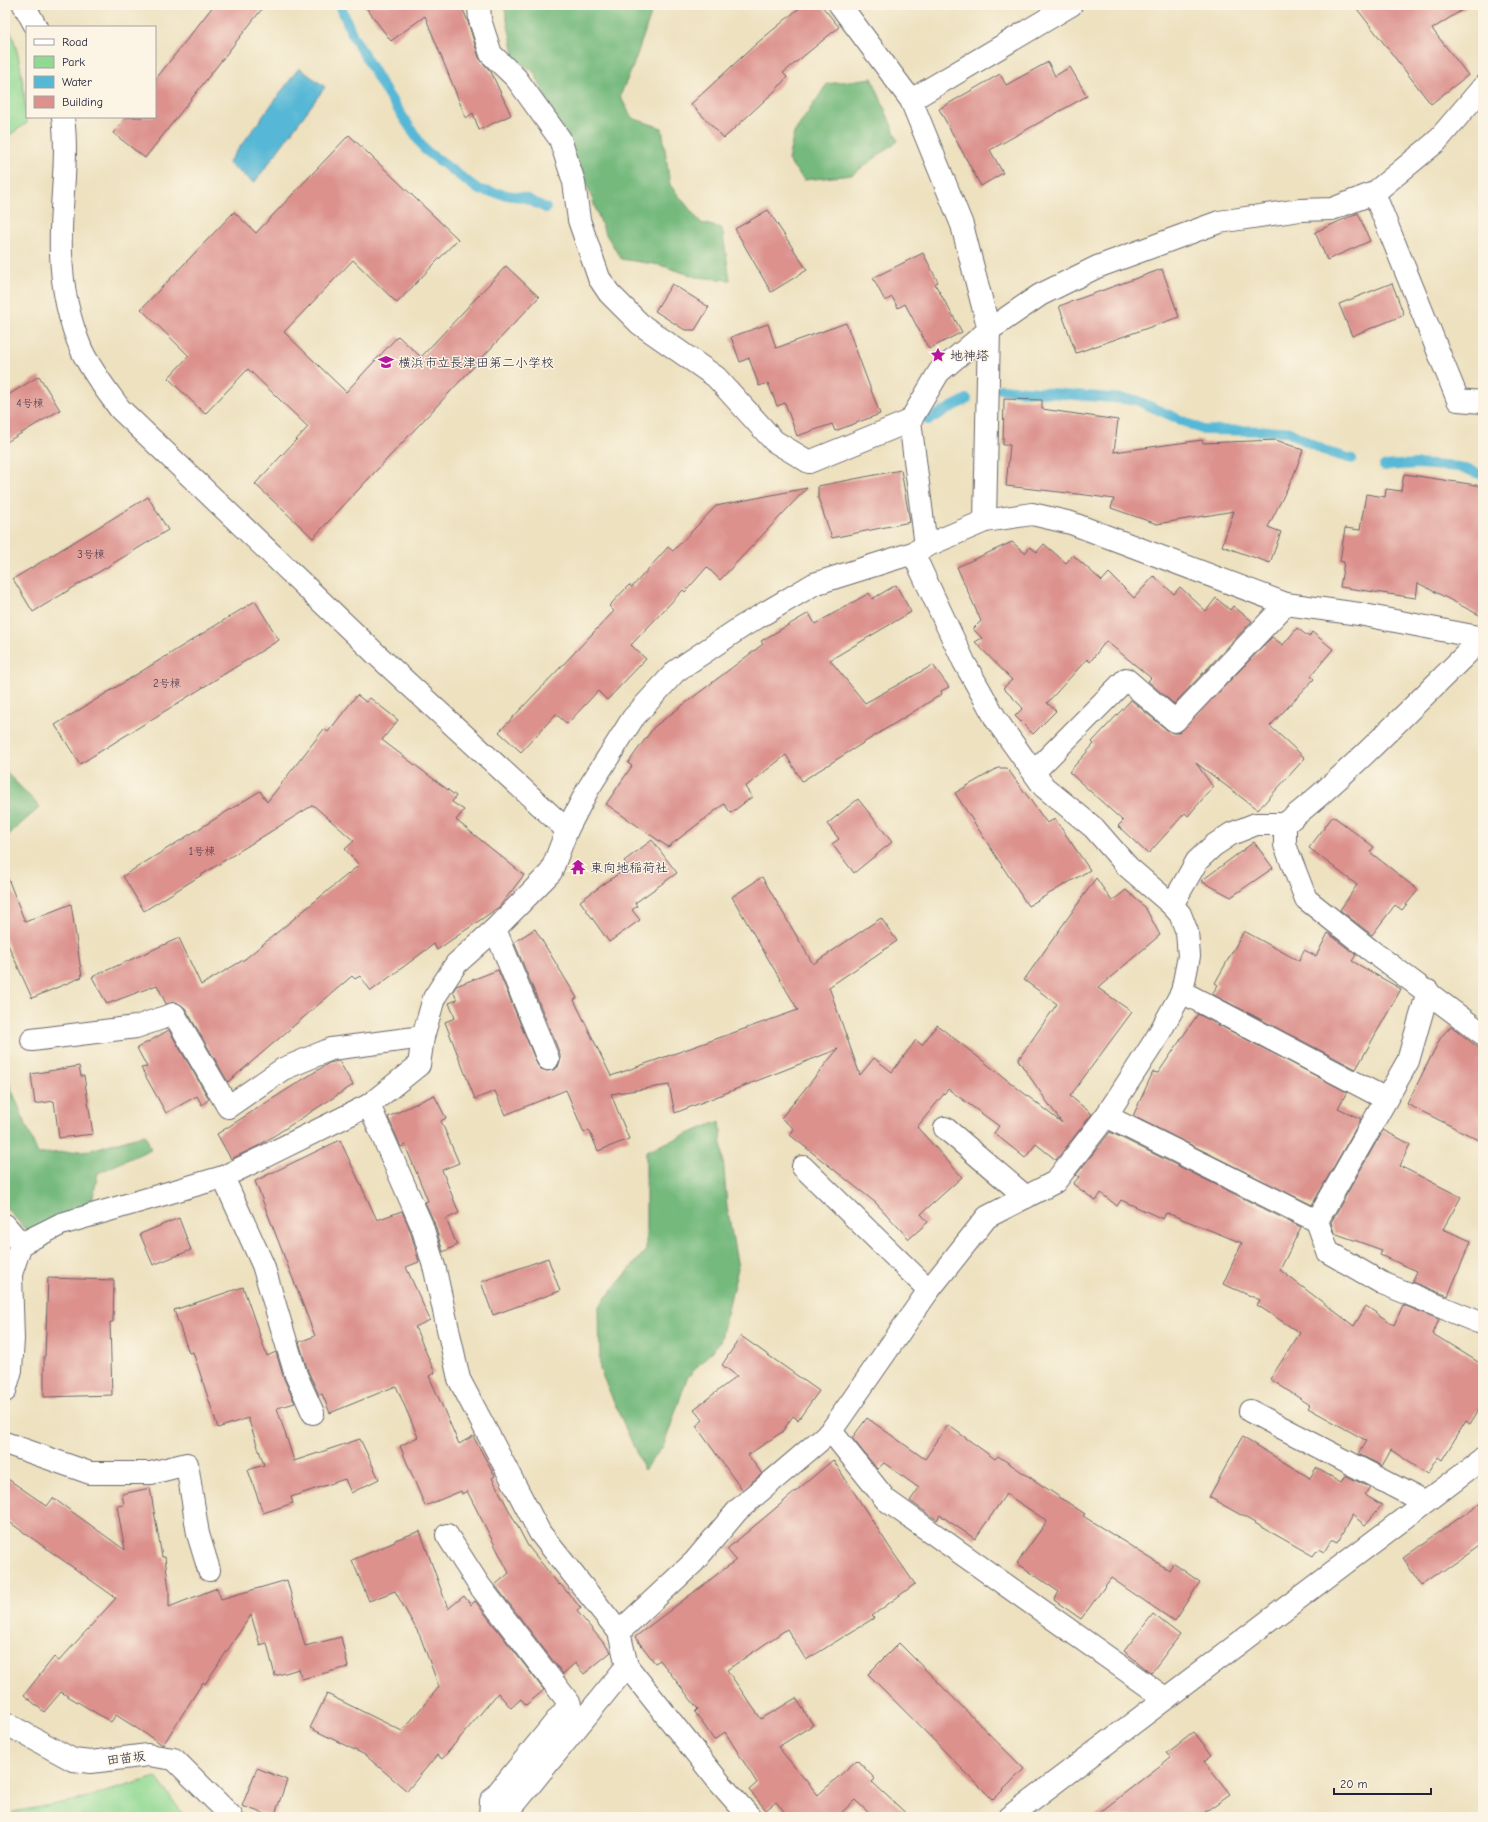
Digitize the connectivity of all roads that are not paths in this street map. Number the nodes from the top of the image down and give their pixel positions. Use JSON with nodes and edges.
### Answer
{"nodes":[{"id":1,"x":24,"y":5,"type":"edge"},
{"id":2,"x":479,"y":5,"type":"edge"},
{"id":3,"x":840,"y":5,"type":"edge"},
{"id":4,"x":1071,"y":5,"type":"edge"},
{"id":5,"x":35,"y":26,"type":"edge"},
{"id":6,"x":1483,"y":87,"type":"edge"},
{"id":7,"x":911,"y":100,"type":"junction"},
{"id":8,"x":63,"y":118,"type":"edge"},
{"id":9,"x":1374,"y":193,"type":"junction"},
{"id":10,"x":989,"y":330,"type":"junction"},
{"id":11,"x":1483,"y":402,"type":"edge"},
{"id":12,"x":910,"y":420,"type":"junction"},
{"id":13,"x":985,"y":521,"type":"junction"},
{"id":14,"x":920,"y":550,"type":"junction"},
{"id":15,"x":1286,"y":604,"type":"junction"},
{"id":16,"x":1483,"y":638,"type":"edge"},
{"id":17,"x":1034,"y":772,"type":"junction"},
{"id":18,"x":1285,"y":824,"type":"junction"},
{"id":19,"x":567,"y":830,"type":"junction"},
{"id":20,"x":1172,"y":905,"type":"junction"},
{"id":21,"x":495,"y":929,"type":"junction"},
{"id":22,"x":1428,"y":991,"type":"junction"},
{"id":23,"x":1182,"y":992,"type":"junction"},
{"id":24,"x":1483,"y":1034,"type":"edge"},
{"id":25,"x":423,"y":1037,"type":"junction"},
{"id":26,"x":32,"y":1040,"type":"dead end"},
{"id":27,"x":548,"y":1059,"type":"dead end"},
{"id":28,"x":1386,"y":1099,"type":"junction"},
{"id":29,"x":369,"y":1105,"type":"junction"},
{"id":30,"x":1106,"y":1116,"type":"junction"},
{"id":31,"x":945,"y":1128,"type":"dead end"},
{"id":32,"x":803,"y":1167,"type":"dead end"},
{"id":33,"x":223,"y":1177,"type":"junction"},
{"id":34,"x":1026,"y":1197,"type":"junction"},
{"id":35,"x":1317,"y":1221,"type":"junction"},
{"id":36,"x":5,"y":1225,"type":"edge"},
{"id":37,"x":21,"y":1244,"type":"junction"},
{"id":38,"x":929,"y":1290,"type":"junction"},
{"id":39,"x":1483,"y":1324,"type":"edge"},
{"id":40,"x":5,"y":1391,"type":"edge"},
{"id":41,"x":1250,"y":1411,"type":"dead end"},
{"id":42,"x":313,"y":1413,"type":"dead end"},
{"id":43,"x":831,"y":1431,"type":"junction"},
{"id":44,"x":5,"y":1442,"type":"edge"},
{"id":45,"x":1483,"y":1459,"type":"edge"},
{"id":46,"x":1424,"y":1502,"type":"junction"},
{"id":47,"x":447,"y":1535,"type":"dead end"},
{"id":48,"x":209,"y":1570,"type":"dead end"},
{"id":49,"x":619,"y":1632,"type":"junction"},
{"id":50,"x":627,"y":1666,"type":"junction"},
{"id":51,"x":1164,"y":1698,"type":"junction"},
{"id":52,"x":5,"y":1723,"type":"edge"},
{"id":53,"x":232,"y":1817,"type":"edge"},
{"id":54,"x":490,"y":1817,"type":"edge"},
{"id":55,"x":499,"y":1817,"type":"edge"},
{"id":56,"x":750,"y":1817,"type":"edge"},
{"id":57,"x":1009,"y":1817,"type":"edge"}],
"edges":[{"from":1,"to":5,"type":"street"},
{"from":2,"to":12,"type":"street"},
{"from":3,"to":7,"type":"street"},
{"from":4,"to":7,"type":"street"},
{"from":6,"to":9,"type":"street"},
{"from":7,"to":10,"type":"street"},
{"from":8,"to":19,"type":"street"},
{"from":9,"to":10,"type":"street"},
{"from":9,"to":11,"type":"street"},
{"from":10,"to":12,"type":"street"},
{"from":10,"to":13,"type":"street"},
{"from":12,"to":14,"type":"street"},
{"from":13,"to":14,"type":"street"},
{"from":13,"to":15,"type":"street"},
{"from":14,"to":17,"type":"street"},
{"from":14,"to":19,"type":"street"},
{"from":15,"to":16,"type":"street"},
{"from":15,"to":17,"type":"street"},
{"from":16,"to":18,"type":"street"},
{"from":17,"to":20,"type":"street"},
{"from":18,"to":20,"type":"street"},
{"from":18,"to":22,"type":"street"},
{"from":19,"to":21,"type":"street"},
{"from":20,"to":23,"type":"street"},
{"from":21,"to":25,"type":"street"},
{"from":21,"to":27,"type":"street"},
{"from":22,"to":24,"type":"street"},
{"from":22,"to":28,"type":"street"},
{"from":23,"to":28,"type":"street"},
{"from":23,"to":30,"type":"street"},
{"from":25,"to":26,"type":"street"},
{"from":25,"to":29,"type":"street"},
{"from":28,"to":35,"type":"street"},
{"from":29,"to":33,"type":"street"},
{"from":29,"to":49,"type":"street"},
{"from":30,"to":34,"type":"street"},
{"from":30,"to":35,"type":"street"},
{"from":31,"to":34,"type":"street"},
{"from":32,"to":38,"type":"street"},
{"from":33,"to":37,"type":"street"},
{"from":33,"to":42,"type":"street"},
{"from":34,"to":38,"type":"street"},
{"from":35,"to":39,"type":"street"},
{"from":36,"to":37,"type":"street"},
{"from":37,"to":40,"type":"street"},
{"from":38,"to":43,"type":"street"},
{"from":41,"to":46,"type":"street"},
{"from":43,"to":49,"type":"street"},
{"from":43,"to":51,"type":"street"},
{"from":44,"to":48,"type":"street"},
{"from":45,"to":46,"type":"street"},
{"from":46,"to":51,"type":"street"},
{"from":47,"to":54,"type":"street"},
{"from":49,"to":50,"type":"street"},
{"from":50,"to":55,"type":"street"},
{"from":50,"to":56,"type":"street"},
{"from":51,"to":57,"type":"street"},
{"from":52,"to":53,"type":"street","name":"田苗坂"}]}
